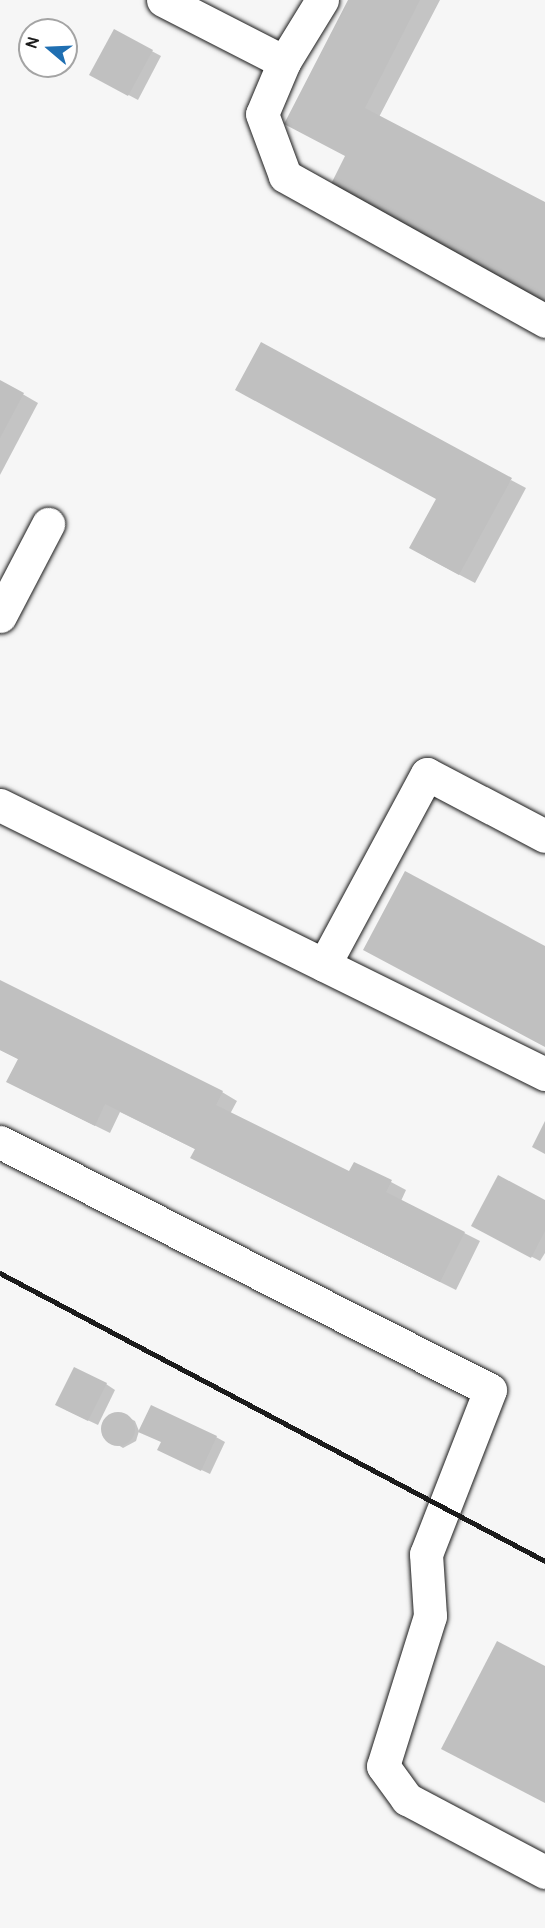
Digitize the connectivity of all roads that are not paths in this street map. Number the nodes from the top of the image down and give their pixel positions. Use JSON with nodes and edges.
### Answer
{"nodes":[{"id":1,"x":163,"y":0,"type":"edge"},
{"id":2,"x":322,"y":0,"type":"edge"},
{"id":3,"x":284,"y":62,"type":"junction"},
{"id":4,"x":545,"y":321,"type":"edge"},
{"id":5,"x":48,"y":524,"type":"dead end"},
{"id":6,"x":0,"y":616,"type":"edge"},
{"id":7,"x":0,"y":806,"type":"edge"},
{"id":8,"x":545,"y":836,"type":"edge"},
{"id":9,"x":324,"y":965,"type":"junction"},
{"id":10,"x":545,"y":1074,"type":"edge"},
{"id":11,"x":0,"y":1142,"type":"edge"},
{"id":12,"x":545,"y":1872,"type":"edge"}],
"edges":[{"from":1,"to":3,"type":"street"},
{"from":2,"to":3,"type":"street"},
{"from":3,"to":4,"type":"street"},
{"from":5,"to":6,"type":"street"},
{"from":7,"to":9,"type":"street"},
{"from":8,"to":9,"type":"street"},
{"from":9,"to":10,"type":"street"},
{"from":11,"to":12,"type":"street"}]}
